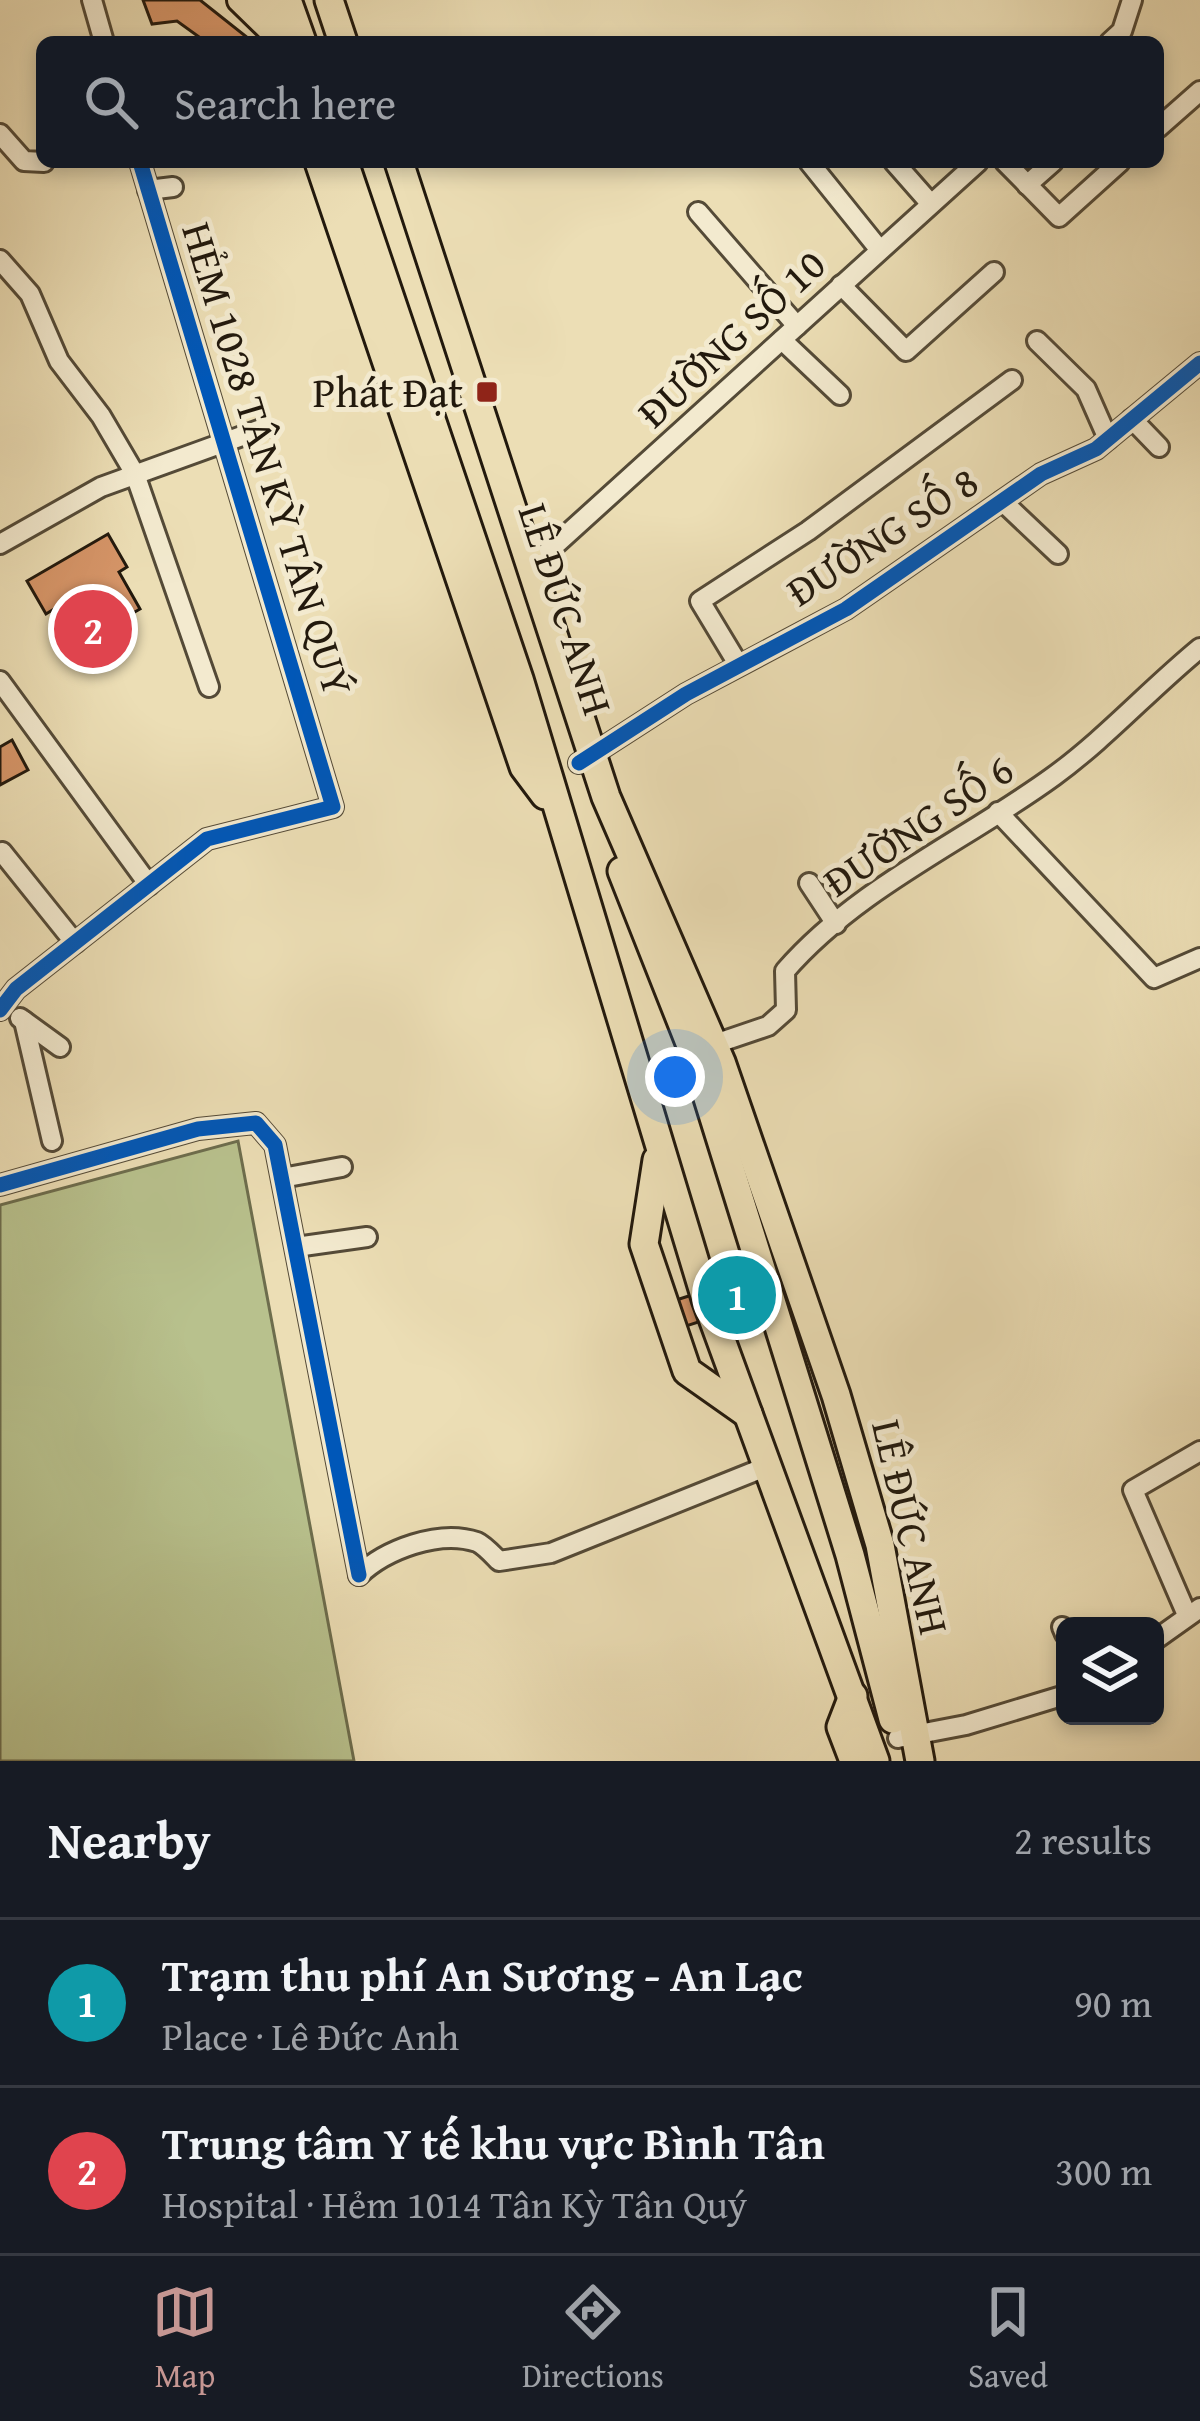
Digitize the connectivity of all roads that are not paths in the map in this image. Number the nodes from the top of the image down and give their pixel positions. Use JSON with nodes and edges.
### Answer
{"nodes":[{"id":1,"x":92,"y":0,"type":"edge"},
{"id":2,"x":240,"y":0,"type":"edge"},
{"id":3,"x":268,"y":0,"type":"edge"},
{"id":4,"x":287,"y":0,"type":"edge"},
{"id":5,"x":329,"y":0,"type":"edge"},
{"id":6,"x":347,"y":0,"type":"edge"},
{"id":7,"x":1132,"y":0,"type":"edge"},
{"id":8,"x":102,"y":36,"type":"edge"},
{"id":9,"x":282,"y":36,"type":"edge"},
{"id":10,"x":286,"y":36,"type":"edge"},
{"id":11,"x":288,"y":36,"type":"edge"},
{"id":12,"x":341,"y":36,"type":"edge"},
{"id":13,"x":359,"y":36,"type":"edge"},
{"id":14,"x":1117,"y":36,"type":"edge"},
{"id":15,"x":1200,"y":91,"type":"edge"},
{"id":16,"x":1164,"y":123,"type":"edge"},
{"id":17,"x":0,"y":134,"type":"edge"},
{"id":18,"x":36,"y":162,"type":"edge"},
{"id":19,"x":142,"y":168,"type":"edge"},
{"id":20,"x":321,"y":168,"type":"edge"},
{"id":21,"x":345,"y":168,"type":"edge"},
{"id":22,"x":384,"y":168,"type":"edge"},
{"id":23,"x":401,"y":168,"type":"edge"},
{"id":24,"x":814,"y":168,"type":"edge"},
{"id":25,"x":899,"y":168,"type":"edge"},
{"id":26,"x":971,"y":168,"type":"edge"},
{"id":27,"x":1011,"y":168,"type":"edge"},
{"id":28,"x":1046,"y":168,"type":"edge"},
{"id":29,"x":1113,"y":168,"type":"edge"},
{"id":30,"x":1028,"y":185,"type":"junction"},
{"id":31,"x":173,"y":187,"type":"dead end"},
{"id":32,"x":148,"y":190,"type":"junction"},
{"id":33,"x":930,"y":202,"type":"junction"},
{"id":34,"x":698,"y":212,"type":"dead end"},
{"id":35,"x":879,"y":249,"type":"junction"},
{"id":36,"x":0,"y":260,"type":"edge"},
{"id":37,"x":994,"y":272,"type":"dead end"},
{"id":38,"x":841,"y":286,"type":"junction"},
{"id":39,"x":382,"y":315,"type":"junction"},
{"id":40,"x":789,"y":333,"type":"junction"},
{"id":41,"x":1037,"y":341,"type":"dead end"},
{"id":42,"x":1200,"y":363,"type":"edge"},
{"id":43,"x":1012,"y":380,"type":"dead end"},
{"id":44,"x":840,"y":395,"type":"dead end"},
{"id":45,"x":1132,"y":419,"type":"junction"},
{"id":46,"x":264,"y":428,"type":"dead end"},
{"id":47,"x":1108,"y":439,"type":"junction"},
{"id":48,"x":223,"y":441,"type":"junction"},
{"id":49,"x":1159,"y":447,"type":"dead end"},
{"id":50,"x":135,"y":474,"type":"junction"},
{"id":51,"x":1002,"y":502,"type":"junction"},
{"id":52,"x":0,"y":544,"type":"edge"},
{"id":53,"x":1058,"y":554,"type":"dead end"},
{"id":54,"x":532,"y":566,"type":"junction"},
{"id":55,"x":1199,"y":651,"type":"edge"},
{"id":56,"x":738,"y":664,"type":"junction"},
{"id":57,"x":0,"y":681,"type":"edge"},
{"id":58,"x":208,"y":687,"type":"dead end"},
{"id":59,"x":586,"y":759,"type":"junction"},
{"id":60,"x":998,"y":812,"type":"junction"},
{"id":61,"x":558,"y":814,"type":"junction"},
{"id":62,"x":2,"y":852,"type":"edge"},
{"id":63,"x":808,"y":883,"type":"dead end"},
{"id":64,"x":149,"y":885,"type":"junction"},
{"id":65,"x":836,"y":924,"type":"junction"},
{"id":66,"x":75,"y":943,"type":"junction"},
{"id":67,"x":1200,"y":958,"type":"edge"},
{"id":68,"x":8,"y":1007,"type":"edge"},
{"id":69,"x":60,"y":1047,"type":"dead end"},
{"id":70,"x":704,"y":1048,"type":"junction"},
{"id":71,"x":52,"y":1141,"type":"dead end"},
{"id":72,"x":659,"y":1150,"type":"junction"},
{"id":73,"x":342,"y":1167,"type":"dead end"},
{"id":74,"x":282,"y":1178,"type":"junction"},
{"id":75,"x":0,"y":1185,"type":"edge"},
{"id":76,"x":367,"y":1238,"type":"dead end"},
{"id":77,"x":296,"y":1247,"type":"junction"},
{"id":78,"x":748,"y":1414,"type":"junction"},
{"id":79,"x":1200,"y":1451,"type":"edge"},
{"id":80,"x":768,"y":1466,"type":"junction"},
{"id":81,"x":1193,"y":1612,"type":"edge"},
{"id":82,"x":1164,"y":1633,"type":"edge"},
{"id":83,"x":853,"y":1696,"type":"junction"},
{"id":84,"x":1056,"y":1698,"type":"edge"},
{"id":85,"x":909,"y":1749,"type":"edge"},
{"id":86,"x":854,"y":1761,"type":"edge"},
{"id":87,"x":875,"y":1761,"type":"edge"}],
"edges":[{"from":1,"to":8,"type":"street"},
{"from":2,"to":9,"type":"main road"},
{"from":3,"to":10,"type":"highway"},
{"from":4,"to":11,"type":"highway"},
{"from":5,"to":12,"type":"highway"},
{"from":6,"to":13,"type":"highway"},
{"from":7,"to":14,"type":"street"},
{"from":15,"to":16,"type":"street"},
{"from":17,"to":18,"type":"street"},
{"from":19,"to":32,"type":"street","name":"HẺM 1028 TÂN KỲ TÂN QUÝ"},
{"from":20,"to":39,"type":"highway","name":"LÊ ĐỨC ANH"},
{"from":21,"to":39,"type":"highway","name":"LÊ ĐỨC ANH"},
{"from":22,"to":59,"type":"highway","name":"LÊ ĐỨC ANH"},
{"from":23,"to":54,"type":"highway","name":"LÊ ĐỨC ANH"},
{"from":24,"to":35,"type":"street"},
{"from":25,"to":33,"type":"street"},
{"from":26,"to":33,"type":"street","name":"ĐƯỜNG SỐ 10"},
{"from":27,"to":30,"type":"street"},
{"from":28,"to":30,"type":"street"},
{"from":29,"to":30,"type":"street"},
{"from":31,"to":32,"type":"street"},
{"from":32,"to":48,"type":"street","name":"HẺM 1028 TÂN KỲ TÂN QUÝ"},
{"from":33,"to":35,"type":"street","name":"ĐƯỜNG SỐ 10"},
{"from":34,"to":40,"type":"street"},
{"from":35,"to":38,"type":"street","name":"ĐƯỜNG SỐ 10"},
{"from":36,"to":50,"type":"street"},
{"from":37,"to":38,"type":"street"},
{"from":38,"to":40,"type":"street","name":"ĐƯỜNG SỐ 10"},
{"from":39,"to":61,"type":"highway","name":"LÊ ĐỨC ANH"},
{"from":39,"to":61,"type":"highway","name":"LÊ ĐỨC ANH"},
{"from":40,"to":44,"type":"street"},
{"from":40,"to":54,"type":"street","name":"ĐƯỜNG SỐ 10"},
{"from":41,"to":47,"type":"street"},
{"from":42,"to":45,"type":"street","name":"ĐƯỜNG SỐ 8"},
{"from":43,"to":56,"type":"street"},
{"from":45,"to":47,"type":"street","name":"ĐƯỜNG SỐ 8"},
{"from":45,"to":49,"type":"street"},
{"from":46,"to":48,"type":"street"},
{"from":47,"to":51,"type":"street","name":"ĐƯỜNG SỐ 8"},
{"from":48,"to":50,"type":"street"},
{"from":48,"to":64,"type":"street","name":"HẺM 1028 TÂN KỲ TÂN QUÝ"},
{"from":50,"to":52,"type":"street"},
{"from":50,"to":58,"type":"street"},
{"from":51,"to":53,"type":"street"},
{"from":51,"to":56,"type":"street","name":"ĐƯỜNG SỐ 8"},
{"from":54,"to":59,"type":"highway","name":"LÊ ĐỨC ANH"},
{"from":55,"to":60,"type":"street","name":"ĐƯỜNG SỐ 6"},
{"from":56,"to":59,"type":"street","name":"ĐƯỜNG SỐ 8"},
{"from":57,"to":64,"type":"street"},
{"from":59,"to":70,"type":"highway","name":"LÊ ĐỨC ANH"},
{"from":60,"to":65,"type":"street","name":"ĐƯỜNG SỐ 6"},
{"from":60,"to":67,"type":"street"},
{"from":61,"to":72,"type":"highway","name":"LÊ ĐỨC ANH"},
{"from":62,"to":66,"type":"street"},
{"from":63,"to":65,"type":"street"},
{"from":64,"to":66,"type":"street"},
{"from":65,"to":70,"type":"street","name":"ĐƯỜNG SỐ 6"},
{"from":66,"to":68,"type":"street"},
{"from":68,"to":69,"type":"street"},
{"from":68,"to":71,"type":"street"},
{"from":70,"to":85,"type":"highway","name":"LÊ ĐỨC ANH"},
{"from":72,"to":78,"type":"highway","name":"LÊ ĐỨC ANH"},
{"from":72,"to":78,"type":"highway","name":"LÊ ĐỨC ANH"},
{"from":73,"to":74,"type":"street"},
{"from":74,"to":75,"type":"street"},
{"from":74,"to":77,"type":"street"},
{"from":76,"to":77,"type":"street"},
{"from":77,"to":80,"type":"street"},
{"from":78,"to":80,"type":"highway","name":"LÊ ĐỨC ANH"},
{"from":79,"to":81,"type":"street"},
{"from":80,"to":83,"type":"highway","name":"LÊ ĐỨC ANH"},
{"from":81,"to":82,"type":"street"},
{"from":83,"to":86,"type":"highway","name":"LÊ ĐỨC ANH"},
{"from":83,"to":87,"type":"highway","name":"LÊ ĐỨC ANH"},
{"from":84,"to":85,"type":"street"}]}
